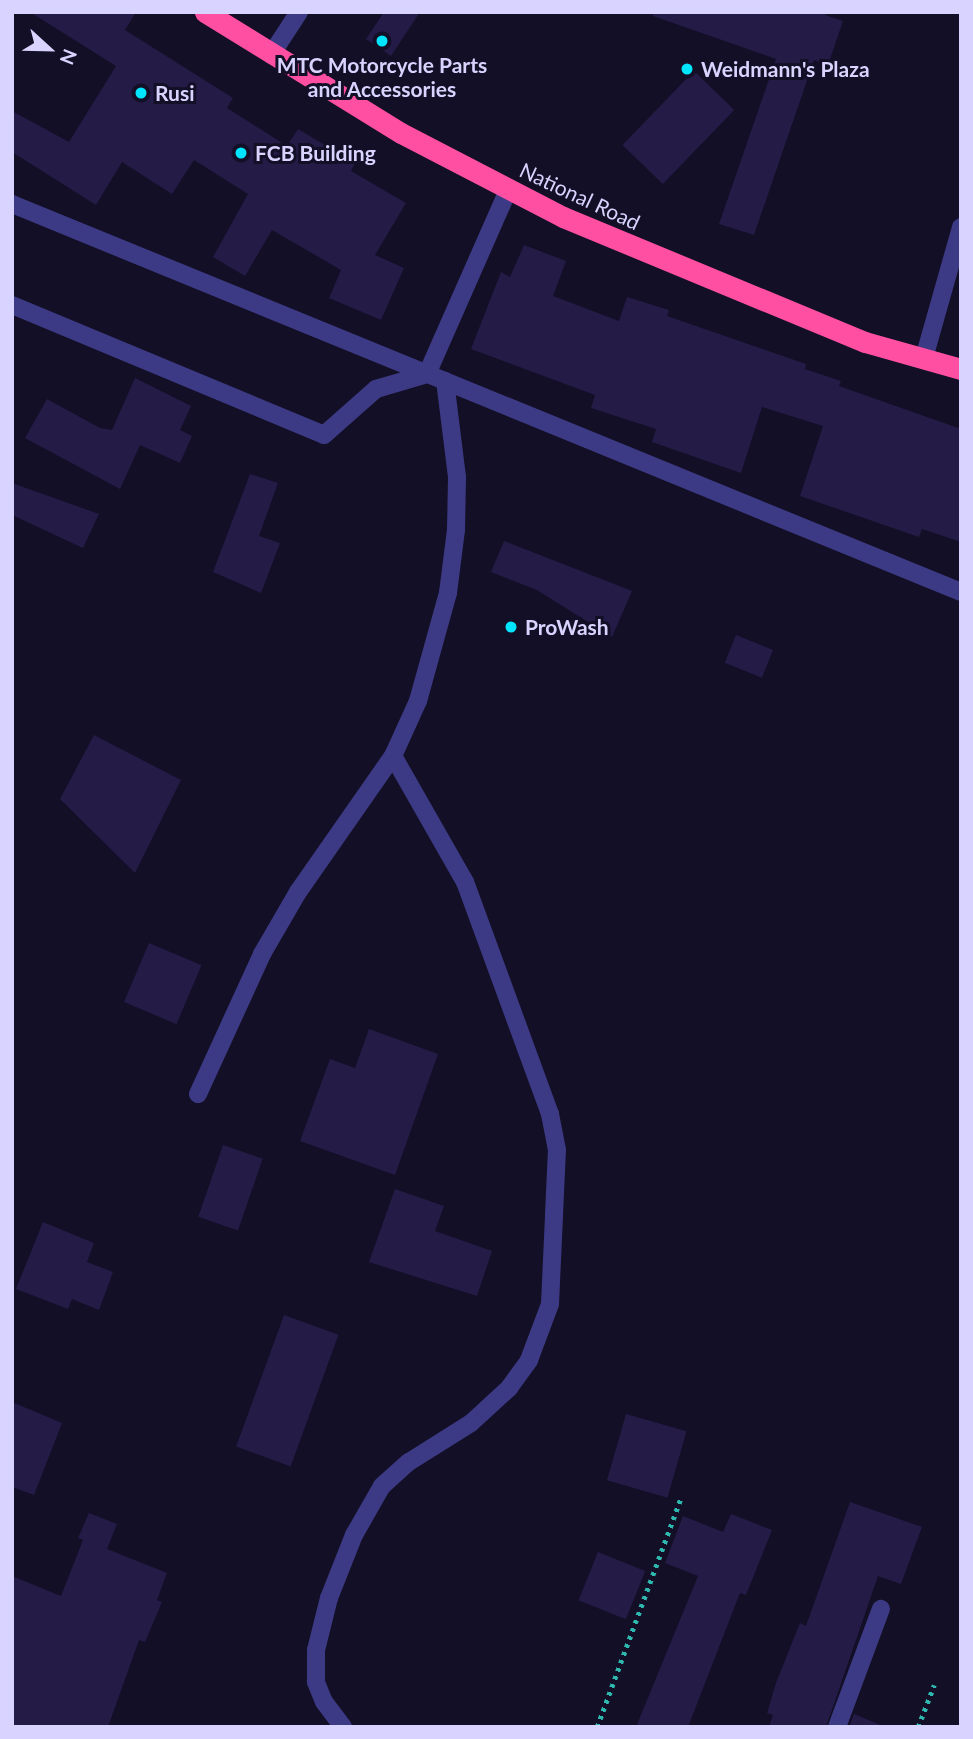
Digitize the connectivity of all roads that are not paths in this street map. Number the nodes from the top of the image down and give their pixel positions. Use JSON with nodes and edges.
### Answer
{"nodes":[{"id":1,"x":205,"y":12,"type":"edge"},
{"id":2,"x":299,"y":12,"type":"edge"},
{"id":3,"x":271,"y":55,"type":"junction"},
{"id":4,"x":508,"y":190,"type":"junction"},
{"id":5,"x":12,"y":205,"type":"edge"},
{"id":6,"x":961,"y":227,"type":"edge"},
{"id":7,"x":12,"y":305,"type":"edge"},
{"id":8,"x":924,"y":358,"type":"junction"},
{"id":9,"x":961,"y":369,"type":"edge"},
{"id":10,"x":427,"y":374,"type":"junction"},
{"id":11,"x":445,"y":381,"type":"junction"},
{"id":12,"x":961,"y":592,"type":"edge"},
{"id":13,"x":393,"y":756,"type":"junction"},
{"id":14,"x":198,"y":1094,"type":"dead end"},
{"id":15,"x":881,"y":1609,"type":"dead end"},
{"id":16,"x":343,"y":1727,"type":"edge"},
{"id":17,"x":837,"y":1727,"type":"edge"}],
"edges":[{"from":1,"to":3,"type":"highway","name":"National Road"},
{"from":2,"to":3,"type":"street"},
{"from":3,"to":4,"type":"highway","name":"National Road"},
{"from":4,"to":8,"type":"highway","name":"National Road"},
{"from":4,"to":10,"type":"street"},
{"from":5,"to":10,"type":"street"},
{"from":6,"to":8,"type":"street"},
{"from":7,"to":10,"type":"street"},
{"from":8,"to":9,"type":"highway","name":"National Road"},
{"from":10,"to":11,"type":"street"},
{"from":11,"to":12,"type":"street"},
{"from":11,"to":13,"type":"street"},
{"from":13,"to":14,"type":"street"},
{"from":13,"to":16,"type":"street"},
{"from":15,"to":17,"type":"street"}]}
